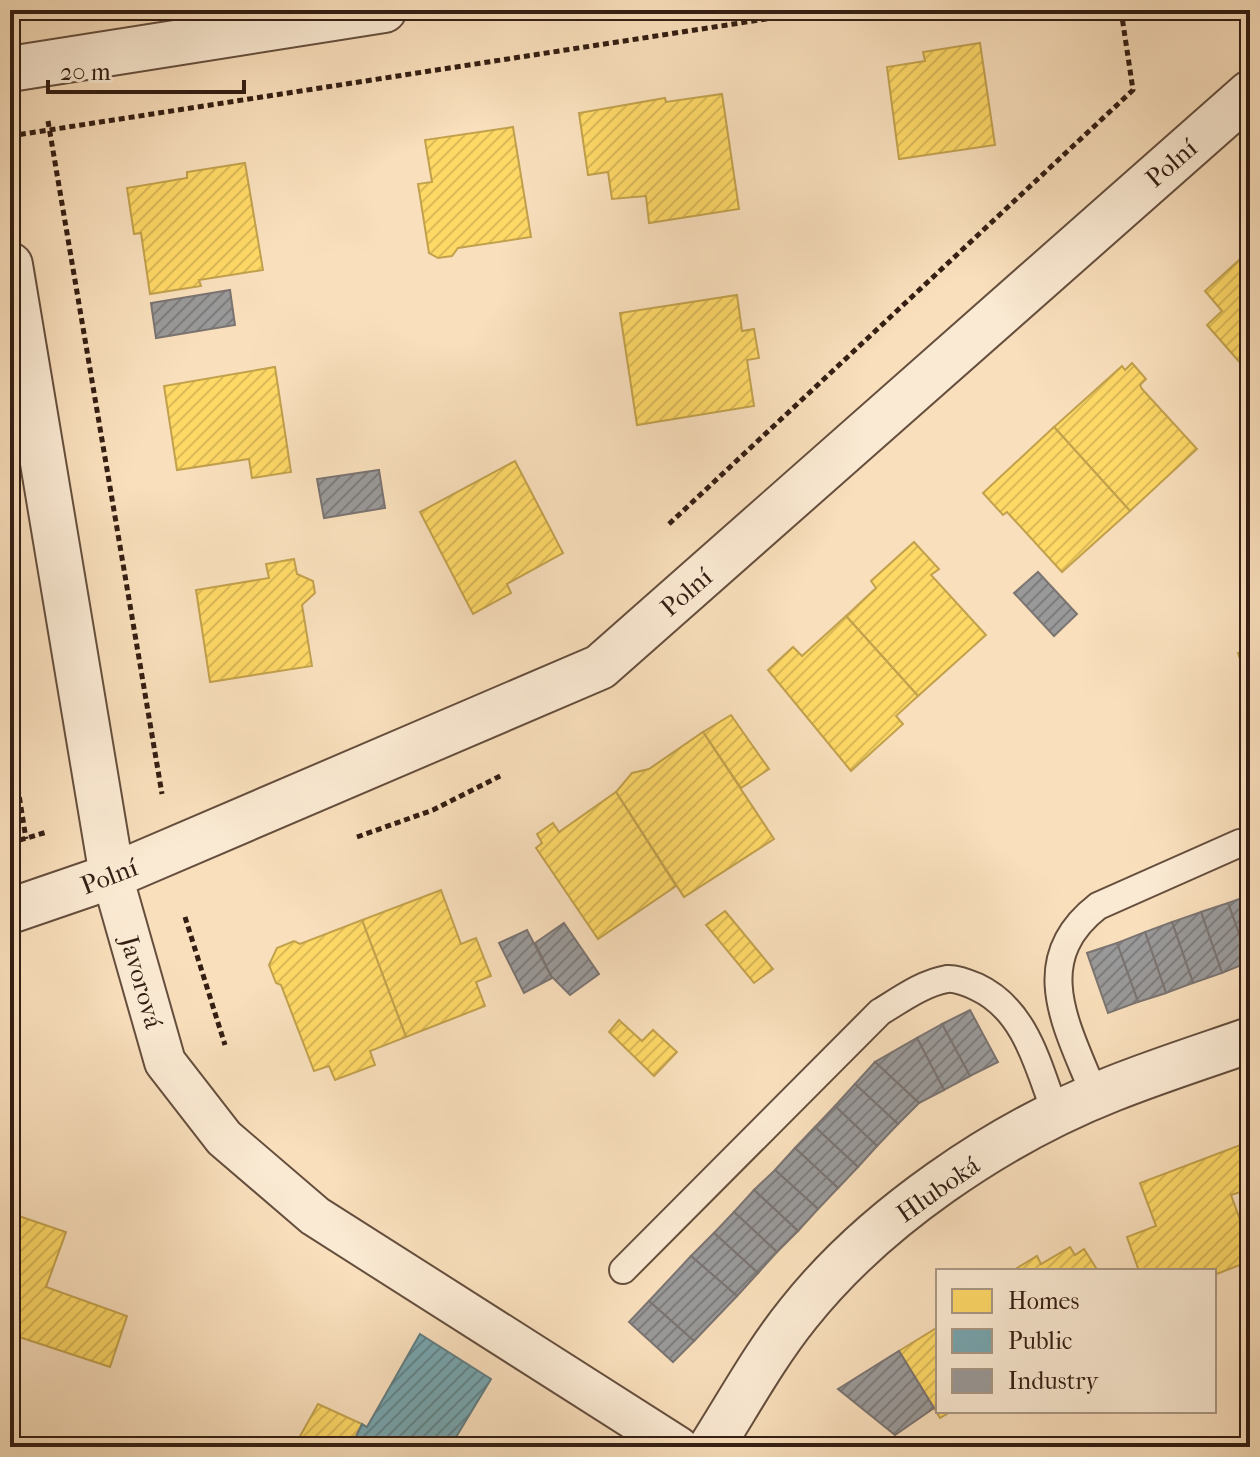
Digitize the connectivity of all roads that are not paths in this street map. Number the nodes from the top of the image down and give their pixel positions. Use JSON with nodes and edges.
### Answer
{"nodes":[{"id":1,"x":384,"y":10,"type":"edge"},
{"id":2,"x":24,"y":67,"type":"edge"},
{"id":3,"x":1250,"y":93,"type":"edge"},
{"id":4,"x":10,"y":265,"type":"edge"},
{"id":5,"x":1250,"y":842,"type":"edge"},
{"id":6,"x":112,"y":876,"type":"junction"},
{"id":7,"x":10,"y":911,"type":"edge"},
{"id":8,"x":1250,"y":1040,"type":"edge"},
{"id":9,"x":1075,"y":1105,"type":"junction"},
{"id":10,"x":623,"y":1270,"type":"dead end"},
{"id":11,"x":678,"y":1447,"type":"edge"},
{"id":12,"x":711,"y":1447,"type":"edge"}],
"edges":[{"from":1,"to":2,"type":"street"},
{"from":3,"to":6,"type":"street","name":"Polní"},
{"from":4,"to":6,"type":"street","name":"Javorová"},
{"from":5,"to":9,"type":"lane"},
{"from":6,"to":7,"type":"street","name":"Polní"},
{"from":6,"to":11,"type":"street","name":"Javorová"},
{"from":8,"to":9,"type":"street","name":"Hluboká"},
{"from":9,"to":10,"type":"lane"},
{"from":9,"to":12,"type":"street","name":"Hluboká"}]}
